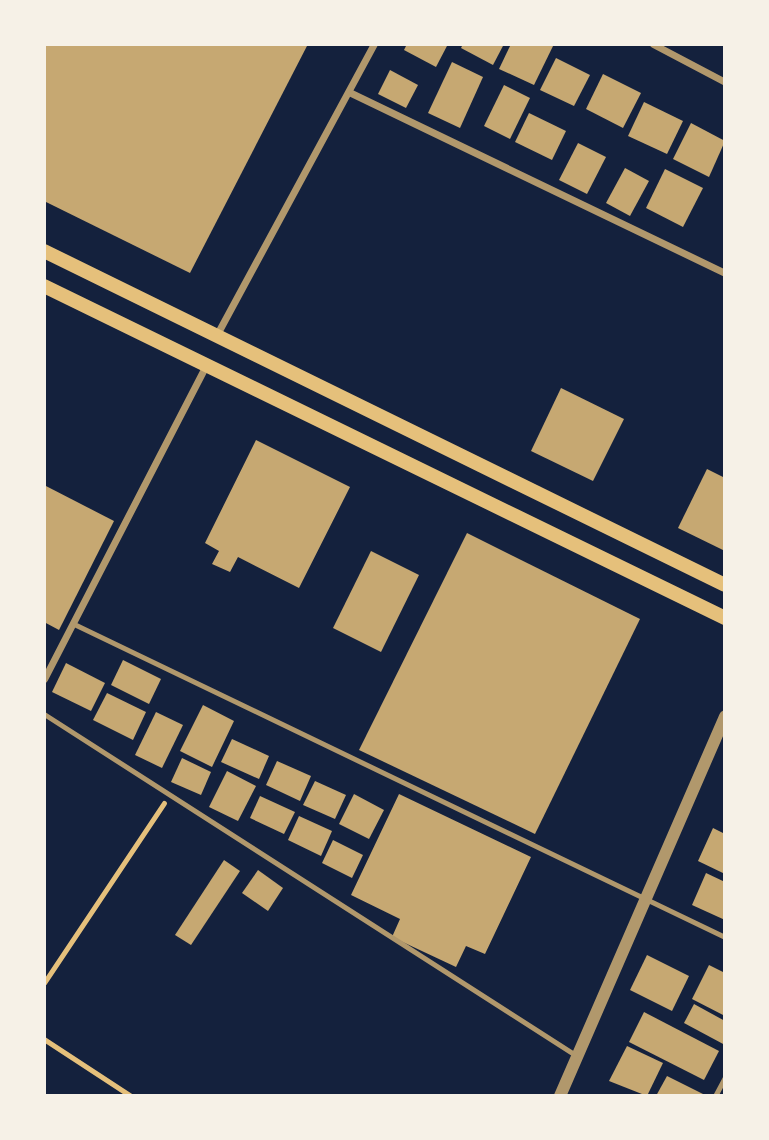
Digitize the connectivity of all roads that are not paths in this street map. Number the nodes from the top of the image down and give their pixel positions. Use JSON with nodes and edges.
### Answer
{"nodes":[{"id":1,"x":374,"y":44,"type":"edge"},
{"id":2,"x":653,"y":44,"type":"edge"},
{"id":3,"x":725,"y":82,"type":"edge"},
{"id":4,"x":349,"y":92,"type":"junction"},
{"id":5,"x":44,"y":251,"type":"edge"},
{"id":6,"x":725,"y":273,"type":"edge"},
{"id":7,"x":44,"y":286,"type":"edge"},
{"id":8,"x":216,"y":336,"type":"junction"},
{"id":9,"x":206,"y":365,"type":"junction"},
{"id":10,"x":725,"y":586,"type":"edge"},
{"id":11,"x":725,"y":618,"type":"edge"},
{"id":12,"x":76,"y":625,"type":"junction"},
{"id":13,"x":44,"y":679,"type":"edge"},
{"id":14,"x":44,"y":714,"type":"edge"},
{"id":15,"x":725,"y":716,"type":"edge"},
{"id":16,"x":645,"y":898,"type":"junction"},
{"id":17,"x":725,"y":937,"type":"edge"},
{"id":18,"x":577,"y":1056,"type":"junction"},
{"id":19,"x":725,"y":1077,"type":"edge"},
{"id":20,"x":560,"y":1096,"type":"edge"},
{"id":21,"x":715,"y":1096,"type":"edge"}],
"edges":[{"from":1,"to":4,"type":"street"},
{"from":2,"to":3,"type":"street"},
{"from":4,"to":6,"type":"street"},
{"from":4,"to":8,"type":"street"},
{"from":5,"to":8,"type":"main road"},
{"from":7,"to":9,"type":"main road"},
{"from":8,"to":10,"type":"main road"},
{"from":9,"to":11,"type":"main road"},
{"from":9,"to":12,"type":"street"},
{"from":12,"to":13,"type":"street"},
{"from":12,"to":16,"type":"lane"},
{"from":14,"to":18,"type":"lane"},
{"from":15,"to":16,"type":"street"},
{"from":16,"to":17,"type":"lane"},
{"from":16,"to":18,"type":"street"},
{"from":18,"to":20,"type":"street"},
{"from":19,"to":21,"type":"lane"}]}
